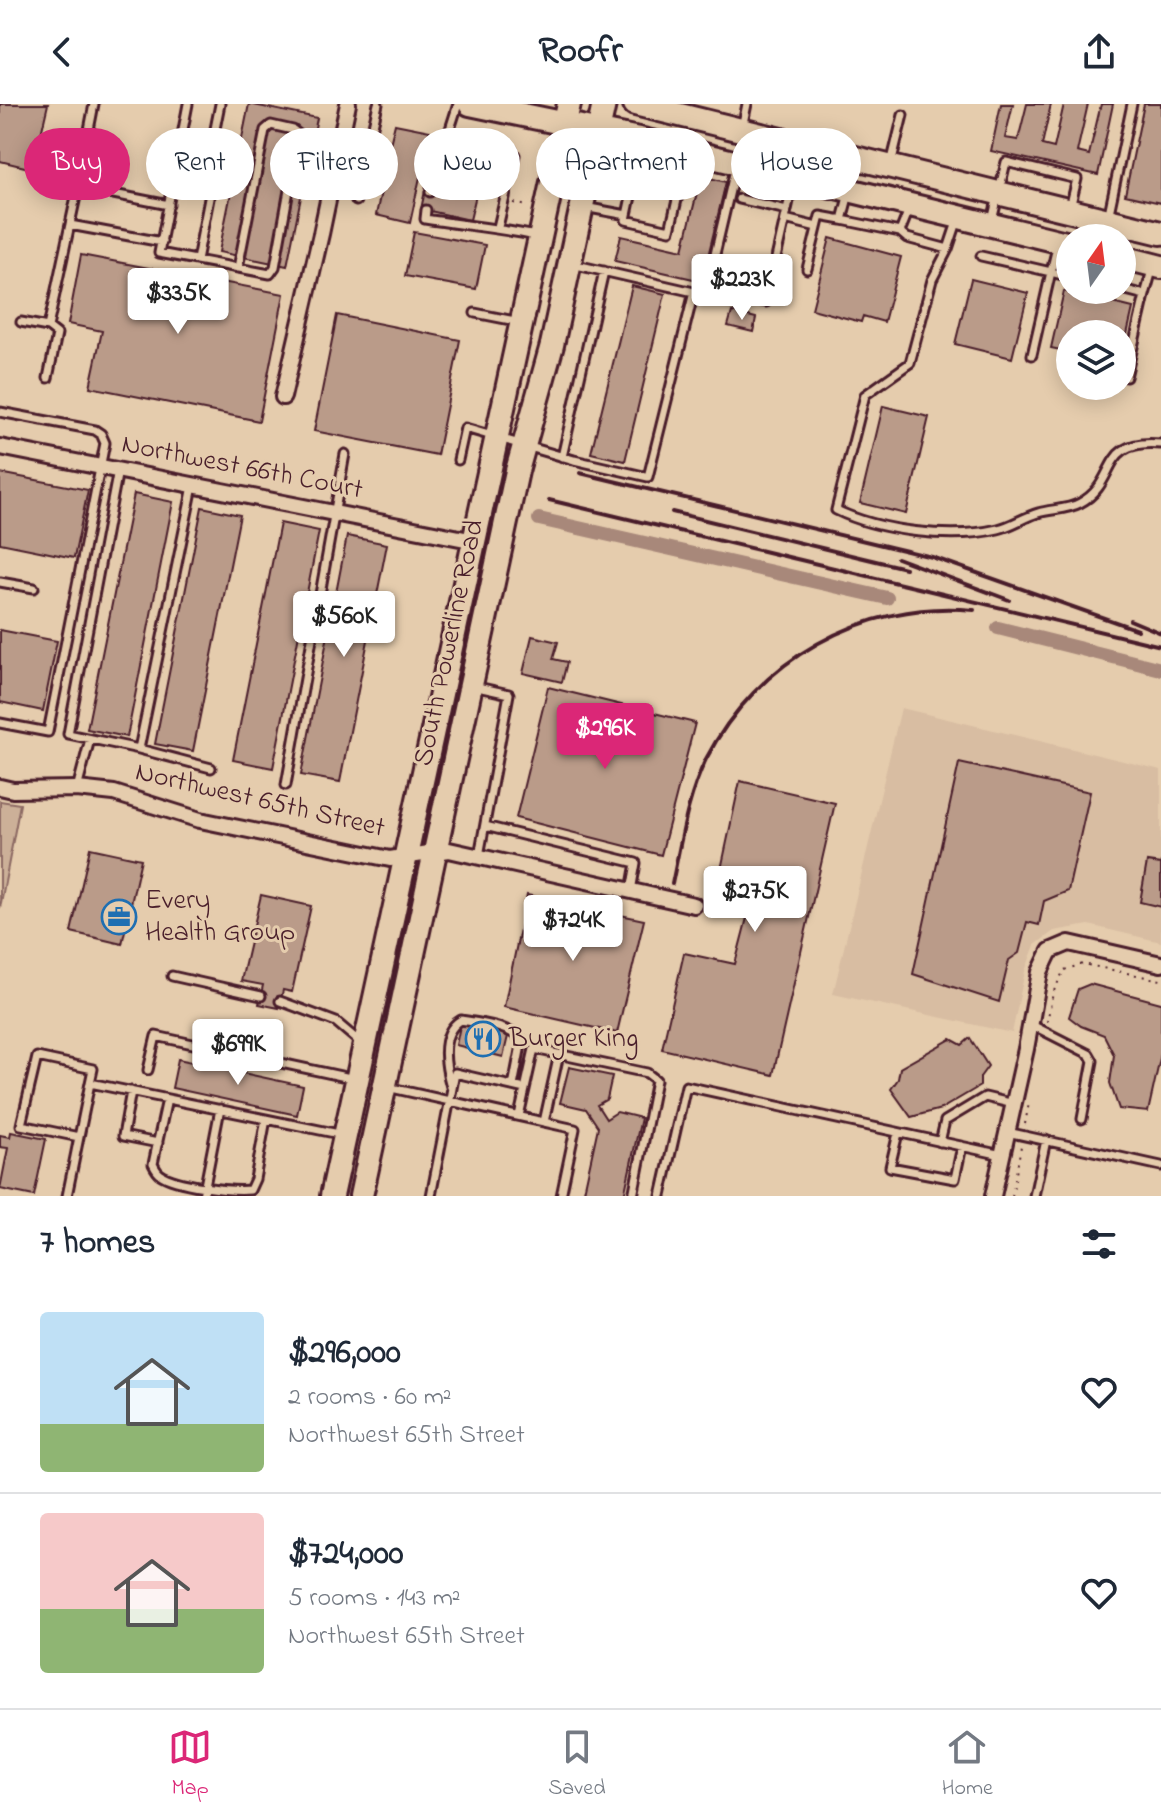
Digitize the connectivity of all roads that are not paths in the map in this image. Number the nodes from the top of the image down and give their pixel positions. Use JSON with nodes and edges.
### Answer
{"nodes":[{"id":1,"x":94,"y":104,"type":"edge"},
{"id":2,"x":188,"y":104,"type":"edge"},
{"id":3,"x":220,"y":104,"type":"edge"},
{"id":4,"x":348,"y":104,"type":"edge"},
{"id":5,"x":378,"y":104,"type":"edge"},
{"id":6,"x":458,"y":104,"type":"edge"},
{"id":7,"x":470,"y":104,"type":"edge"},
{"id":8,"x":604,"y":104,"type":"edge"},
{"id":9,"x":635,"y":104,"type":"edge"},
{"id":10,"x":747,"y":104,"type":"edge"},
{"id":11,"x":1132,"y":104,"type":"edge"},
{"id":12,"x":567,"y":114,"type":"edge"},
{"id":13,"x":903,"y":115,"type":"dead end"},
{"id":14,"x":89,"y":128,"type":"edge"},
{"id":15,"x":450,"y":128,"type":"edge"},
{"id":16,"x":594,"y":128,"type":"edge"},
{"id":17,"x":598,"y":128,"type":"edge"},
{"id":18,"x":734,"y":128,"type":"edge"},
{"id":19,"x":742,"y":128,"type":"edge"},
{"id":20,"x":861,"y":160,"type":"edge"},
{"id":21,"x":890,"y":167,"type":"junction"},
{"id":22,"x":731,"y":185,"type":"edge"},
{"id":23,"x":861,"y":193,"type":"edge"},
{"id":24,"x":999,"y":193,"type":"junction"},
{"id":25,"x":130,"y":197,"type":"edge"},
{"id":26,"x":75,"y":200,"type":"edge"},
{"id":27,"x":504,"y":200,"type":"edge"},
{"id":28,"x":583,"y":200,"type":"edge"},
{"id":29,"x":630,"y":200,"type":"edge"},
{"id":30,"x":677,"y":200,"type":"edge"},
{"id":31,"x":742,"y":200,"type":"edge"},
{"id":32,"x":790,"y":200,"type":"edge"},
{"id":33,"x":847,"y":200,"type":"edge"},
{"id":34,"x":356,"y":201,"type":"dead end"},
{"id":35,"x":169,"y":205,"type":"junction"},
{"id":36,"x":911,"y":205,"type":"junction"},
{"id":37,"x":581,"y":207,"type":"junction"},
{"id":38,"x":426,"y":210,"type":"dead end"},
{"id":39,"x":1070,"y":210,"type":"junction"},
{"id":40,"x":627,"y":215,"type":"junction"},
{"id":41,"x":786,"y":215,"type":"junction"},
{"id":42,"x":959,"y":217,"type":"junction"},
{"id":43,"x":842,"y":220,"type":"junction"},
{"id":44,"x":1107,"y":220,"type":"junction"},
{"id":45,"x":70,"y":225,"type":"junction"},
{"id":46,"x":992,"y":225,"type":"junction"},
{"id":47,"x":498,"y":227,"type":"junction"},
{"id":48,"x":817,"y":227,"type":"junction"},
{"id":49,"x":900,"y":232,"type":"junction"},
{"id":50,"x":1161,"y":233,"type":"edge"},
{"id":51,"x":541,"y":237,"type":"junction"},
{"id":52,"x":1056,"y":241,"type":"edge"},
{"id":53,"x":162,"y":242,"type":"junction"},
{"id":54,"x":948,"y":249,"type":"junction"},
{"id":55,"x":981,"y":256,"type":"dead end"},
{"id":56,"x":197,"y":260,"type":"junction"},
{"id":57,"x":1056,"y":261,"type":"edge"},
{"id":58,"x":1136,"y":261,"type":"edge"},
{"id":59,"x":570,"y":263,"type":"junction"},
{"id":60,"x":1157,"y":266,"type":"edge"},
{"id":61,"x":238,"y":268,"type":"junction"},
{"id":62,"x":807,"y":269,"type":"dead end"},
{"id":63,"x":604,"y":271,"type":"junction"},
{"id":64,"x":1051,"y":272,"type":"junction"},
{"id":65,"x":1056,"y":273,"type":"edge"},
{"id":66,"x":709,"y":280,"type":"dead end"},
{"id":67,"x":722,"y":292,"type":"dead end"},
{"id":68,"x":1136,"y":293,"type":"edge"},
{"id":69,"x":1145,"y":295,"type":"junction"},
{"id":70,"x":475,"y":313,"type":"dead end"},
{"id":71,"x":21,"y":322,"type":"dead end"},
{"id":72,"x":522,"y":323,"type":"junction"},
{"id":73,"x":48,"y":327,"type":"junction"},
{"id":74,"x":1136,"y":334,"type":"edge"},
{"id":75,"x":1032,"y":355,"type":"dead end"},
{"id":76,"x":48,"y":378,"type":"dead end"},
{"id":77,"x":283,"y":397,"type":"dead end"},
{"id":78,"x":0,"y":412,"type":"edge"},
{"id":79,"x":497,"y":437,"type":"junction"},
{"id":80,"x":1161,"y":444,"type":"edge"},
{"id":81,"x":523,"y":445,"type":"junction"},
{"id":82,"x":0,"y":447,"type":"edge"},
{"id":83,"x":345,"y":454,"type":"dead end"},
{"id":84,"x":562,"y":457,"type":"junction"},
{"id":85,"x":458,"y":460,"type":"dead end"},
{"id":86,"x":100,"y":467,"type":"junction"},
{"id":87,"x":118,"y":470,"type":"junction"},
{"id":88,"x":193,"y":485,"type":"junction"},
{"id":89,"x":335,"y":513,"type":"junction"},
{"id":90,"x":475,"y":541,"type":"junction"},
{"id":91,"x":0,"y":582,"type":"edge"},
{"id":92,"x":34,"y":588,"type":"dead end"},
{"id":93,"x":472,"y":686,"type":"junction"},
{"id":94,"x":0,"y":723,"type":"edge"},
{"id":95,"x":90,"y":739,"type":"junction"},
{"id":96,"x":139,"y":749,"type":"junction"},
{"id":97,"x":211,"y":768,"type":"dead end"},
{"id":98,"x":286,"y":785,"type":"dead end"},
{"id":99,"x":0,"y":787,"type":"edge"},
{"id":100,"x":77,"y":789,"type":"junction"},
{"id":101,"x":485,"y":826,"type":"junction"},
{"id":102,"x":436,"y":852,"type":"junction"},
{"id":103,"x":406,"y":856,"type":"junction"},
{"id":104,"x":479,"y":856,"type":"junction"},
{"id":105,"x":631,"y":891,"type":"junction"},
{"id":106,"x":694,"y":905,"type":"dead end"},
{"id":107,"x":1161,"y":964,"type":"edge"},
{"id":108,"x":172,"y":976,"type":"dead end"},
{"id":109,"x":261,"y":996,"type":"dead end"},
{"id":110,"x":280,"y":1001,"type":"dead end"},
{"id":111,"x":1030,"y":1024,"type":"junction"},
{"id":112,"x":365,"y":1048,"type":"junction"},
{"id":113,"x":559,"y":1054,"type":"junction"},
{"id":114,"x":148,"y":1070,"type":"dead end"},
{"id":115,"x":358,"y":1079,"type":"junction"},
{"id":116,"x":90,"y":1083,"type":"junction"},
{"id":117,"x":385,"y":1086,"type":"junction"},
{"id":118,"x":513,"y":1086,"type":"junction"},
{"id":119,"x":452,"y":1089,"type":"junction"},
{"id":120,"x":525,"y":1089,"type":"junction"},
{"id":121,"x":131,"y":1091,"type":"junction"},
{"id":122,"x":167,"y":1099,"type":"junction"},
{"id":123,"x":451,"y":1101,"type":"junction"},
{"id":124,"x":1014,"y":1104,"type":"junction"},
{"id":125,"x":220,"y":1109,"type":"junction"},
{"id":126,"x":519,"y":1116,"type":"junction"},
{"id":127,"x":266,"y":1119,"type":"junction"},
{"id":128,"x":1082,"y":1119,"type":"dead end"},
{"id":129,"x":544,"y":1122,"type":"junction"},
{"id":130,"x":1007,"y":1132,"type":"junction"},
{"id":131,"x":898,"y":1133,"type":"junction"},
{"id":132,"x":346,"y":1135,"type":"junction"},
{"id":133,"x":79,"y":1137,"type":"junction"},
{"id":134,"x":1046,"y":1140,"type":"junction"},
{"id":135,"x":940,"y":1142,"type":"junction"},
{"id":136,"x":158,"y":1143,"type":"junction"},
{"id":137,"x":962,"y":1146,"type":"junction"},
{"id":138,"x":1002,"y":1155,"type":"junction"},
{"id":139,"x":1161,"y":1166,"type":"edge"},
{"id":140,"x":205,"y":1186,"type":"junction"},
{"id":141,"x":67,"y":1196,"type":"edge"},
{"id":142,"x":203,"y":1196,"type":"edge"},
{"id":143,"x":332,"y":1196,"type":"edge"},
{"id":144,"x":361,"y":1196,"type":"edge"},
{"id":145,"x":431,"y":1196,"type":"edge"},
{"id":146,"x":561,"y":1196,"type":"edge"},
{"id":147,"x":633,"y":1196,"type":"edge"},
{"id":148,"x":661,"y":1196,"type":"edge"},
{"id":149,"x":993,"y":1196,"type":"edge"},
{"id":150,"x":1034,"y":1196,"type":"edge"}],
"edges":[{"from":1,"to":14,"type":"lane"},
{"from":2,"to":35,"type":"lane"},
{"from":3,"to":56,"type":"lane"},
{"from":4,"to":77,"type":"street"},
{"from":5,"to":34,"type":"lane"},
{"from":6,"to":15,"type":"lane"},
{"from":7,"to":12,"type":"main road"},
{"from":8,"to":17,"type":"main road","name":"South Powerline Road"},
{"from":9,"to":18,"type":"main road"},
{"from":10,"to":19,"type":"lane"},
{"from":11,"to":44,"type":"lane"},
{"from":12,"to":16,"type":"main road"},
{"from":12,"to":51,"type":"main road","name":"South Powerline Road"},
{"from":13,"to":21,"type":"lane"},
{"from":20,"to":21,"type":"main road"},
{"from":21,"to":24,"type":"main road"},
{"from":22,"to":66,"type":"lane"},
{"from":23,"to":36,"type":"main road"},
{"from":24,"to":39,"type":"main road"},
{"from":24,"to":39,"type":"lane"},
{"from":24,"to":46,"type":"lane"},
{"from":25,"to":35,"type":"lane"},
{"from":26,"to":45,"type":"lane"},
{"from":27,"to":47,"type":"lane"},
{"from":28,"to":37,"type":"main road","name":"South Powerline Road"},
{"from":29,"to":40,"type":"lane"},
{"from":30,"to":40,"type":"lane"},
{"from":31,"to":41,"type":"lane"},
{"from":32,"to":41,"type":"lane"},
{"from":33,"to":43,"type":"lane"},
{"from":35,"to":53,"type":"lane"},
{"from":36,"to":42,"type":"main road"},
{"from":36,"to":49,"type":"lane"},
{"from":37,"to":40,"type":"lane"},
{"from":37,"to":59,"type":"main road","name":"South Powerline Road"},
{"from":38,"to":47,"type":"lane"},
{"from":39,"to":44,"type":"main road"},
{"from":41,"to":48,"type":"lane"},
{"from":41,"to":67,"type":"lane"},
{"from":42,"to":46,"type":"main road"},
{"from":42,"to":54,"type":"lane"},
{"from":43,"to":48,"type":"lane"},
{"from":43,"to":49,"type":"lane"},
{"from":44,"to":50,"type":"main road"},
{"from":45,"to":53,"type":"lane"},
{"from":45,"to":73,"type":"lane"},
{"from":46,"to":52,"type":"main road"},
{"from":47,"to":51,"type":"lane"},
{"from":48,"to":62,"type":"lane"},
{"from":49,"to":54,"type":"lane"},
{"from":51,"to":72,"type":"main road","name":"South Powerline Road"},
{"from":53,"to":56,"type":"lane"},
{"from":54,"to":80,"type":"lane"},
{"from":55,"to":64,"type":"lane"},
{"from":56,"to":61,"type":"lane"},
{"from":57,"to":64,"type":"lane"},
{"from":58,"to":60,"type":"main road"},
{"from":59,"to":63,"type":"lane"},
{"from":59,"to":81,"type":"main road","name":"South Powerline Road"},
{"from":60,"to":69,"type":"lane"},
{"from":61,"to":61,"type":"lane"},
{"from":63,"to":84,"type":"lane"},
{"from":63,"to":84,"type":"lane"},
{"from":64,"to":65,"type":"lane"},
{"from":64,"to":75,"type":"lane"},
{"from":68,"to":69,"type":"lane"},
{"from":69,"to":74,"type":"lane"},
{"from":70,"to":72,"type":"lane"},
{"from":71,"to":73,"type":"lane"},
{"from":72,"to":79,"type":"main road","name":"South Powerline Road"},
{"from":73,"to":76,"type":"lane"},
{"from":78,"to":86,"type":"lane"},
{"from":79,"to":81,"type":"lane"},
{"from":79,"to":85,"type":"lane"},
{"from":79,"to":90,"type":"main road","name":"South Powerline Road"},
{"from":81,"to":84,"type":"lane"},
{"from":81,"to":93,"type":"main road","name":"South Powerline Road"},
{"from":82,"to":86,"type":"street","name":"Northwest 66th Court"},
{"from":83,"to":89,"type":"lane"},
{"from":86,"to":87,"type":"street","name":"Northwest 66th Court"},
{"from":86,"to":94,"type":"lane"},
{"from":87,"to":88,"type":"street","name":"Northwest 66th Court"},
{"from":87,"to":95,"type":"lane"},
{"from":88,"to":89,"type":"street","name":"Northwest 66th Court"},
{"from":88,"to":96,"type":"lane"},
{"from":89,"to":90,"type":"street","name":"Northwest 66th Court"},
{"from":89,"to":98,"type":"lane"},
{"from":90,"to":103,"type":"main road","name":"South Powerline Road"},
{"from":91,"to":92,"type":"lane"},
{"from":93,"to":101,"type":"lane"},
{"from":93,"to":102,"type":"main road","name":"South Powerline Road"},
{"from":95,"to":96,"type":"lane"},
{"from":95,"to":100,"type":"lane"},
{"from":96,"to":97,"type":"lane"},
{"from":99,"to":100,"type":"street","name":"Northwest 65th Street"},
{"from":100,"to":103,"type":"street","name":"Northwest 65th Street"},
{"from":101,"to":104,"type":"lane"},
{"from":101,"to":105,"type":"lane"},
{"from":102,"to":103,"type":"street","name":"Northwest 65th Street"},
{"from":102,"to":104,"type":"street","name":"Northwest 65th Street"},
{"from":102,"to":117,"type":"main road","name":"South Powerline Road"},
{"from":103,"to":112,"type":"main road","name":"South Powerline Road"},
{"from":104,"to":105,"type":"street","name":"Northwest 65th Street"},
{"from":105,"to":106,"type":"street","name":"Northwest 65th Street"},
{"from":107,"to":111,"type":"street"},
{"from":108,"to":109,"type":"lane"},
{"from":110,"to":112,"type":"lane"},
{"from":111,"to":124,"type":"street"},
{"from":111,"to":128,"type":"lane"},
{"from":112,"to":115,"type":"main road","name":"South Powerline Road"},
{"from":113,"to":120,"type":"lane"},
{"from":113,"to":129,"type":"lane"},
{"from":113,"to":147,"type":"lane"},
{"from":114,"to":115,"type":"lane"},
{"from":115,"to":132,"type":"main road","name":"South Powerline Road"},
{"from":116,"to":121,"type":"lane"},
{"from":116,"to":133,"type":"lane"},
{"from":116,"to":133,"type":"lane"},
{"from":117,"to":123,"type":"lane"},
{"from":117,"to":144,"type":"main road","name":"South Powerline Road"},
{"from":118,"to":119,"type":"lane"},
{"from":118,"to":119,"type":"lane"},
{"from":118,"to":120,"type":"lane"},
{"from":119,"to":123,"type":"lane"},
{"from":120,"to":126,"type":"lane"},
{"from":121,"to":122,"type":"lane"},
{"from":121,"to":136,"type":"lane"},
{"from":122,"to":125,"type":"lane"},
{"from":122,"to":136,"type":"lane"},
{"from":123,"to":126,"type":"lane"},
{"from":123,"to":145,"type":"lane"},
{"from":124,"to":130,"type":"street"},
{"from":124,"to":135,"type":"lane"},
{"from":125,"to":127,"type":"lane"},
{"from":125,"to":140,"type":"lane"},
{"from":126,"to":129,"type":"lane"},
{"from":127,"to":132,"type":"lane"},
{"from":127,"to":140,"type":"lane"},
{"from":129,"to":146,"type":"lane"},
{"from":130,"to":134,"type":"lane"},
{"from":130,"to":138,"type":"street"},
{"from":131,"to":135,"type":"lane"},
{"from":131,"to":137,"type":"lane"},
{"from":131,"to":148,"type":"lane"},
{"from":132,"to":143,"type":"main road","name":"South Powerline Road"},
{"from":133,"to":141,"type":"lane"},
{"from":134,"to":139,"type":"lane"},
{"from":134,"to":150,"type":"lane"},
{"from":135,"to":137,"type":"lane"},
{"from":136,"to":140,"type":"lane"},
{"from":137,"to":138,"type":"lane"},
{"from":138,"to":149,"type":"street"},
{"from":140,"to":142,"type":"lane"}]}
